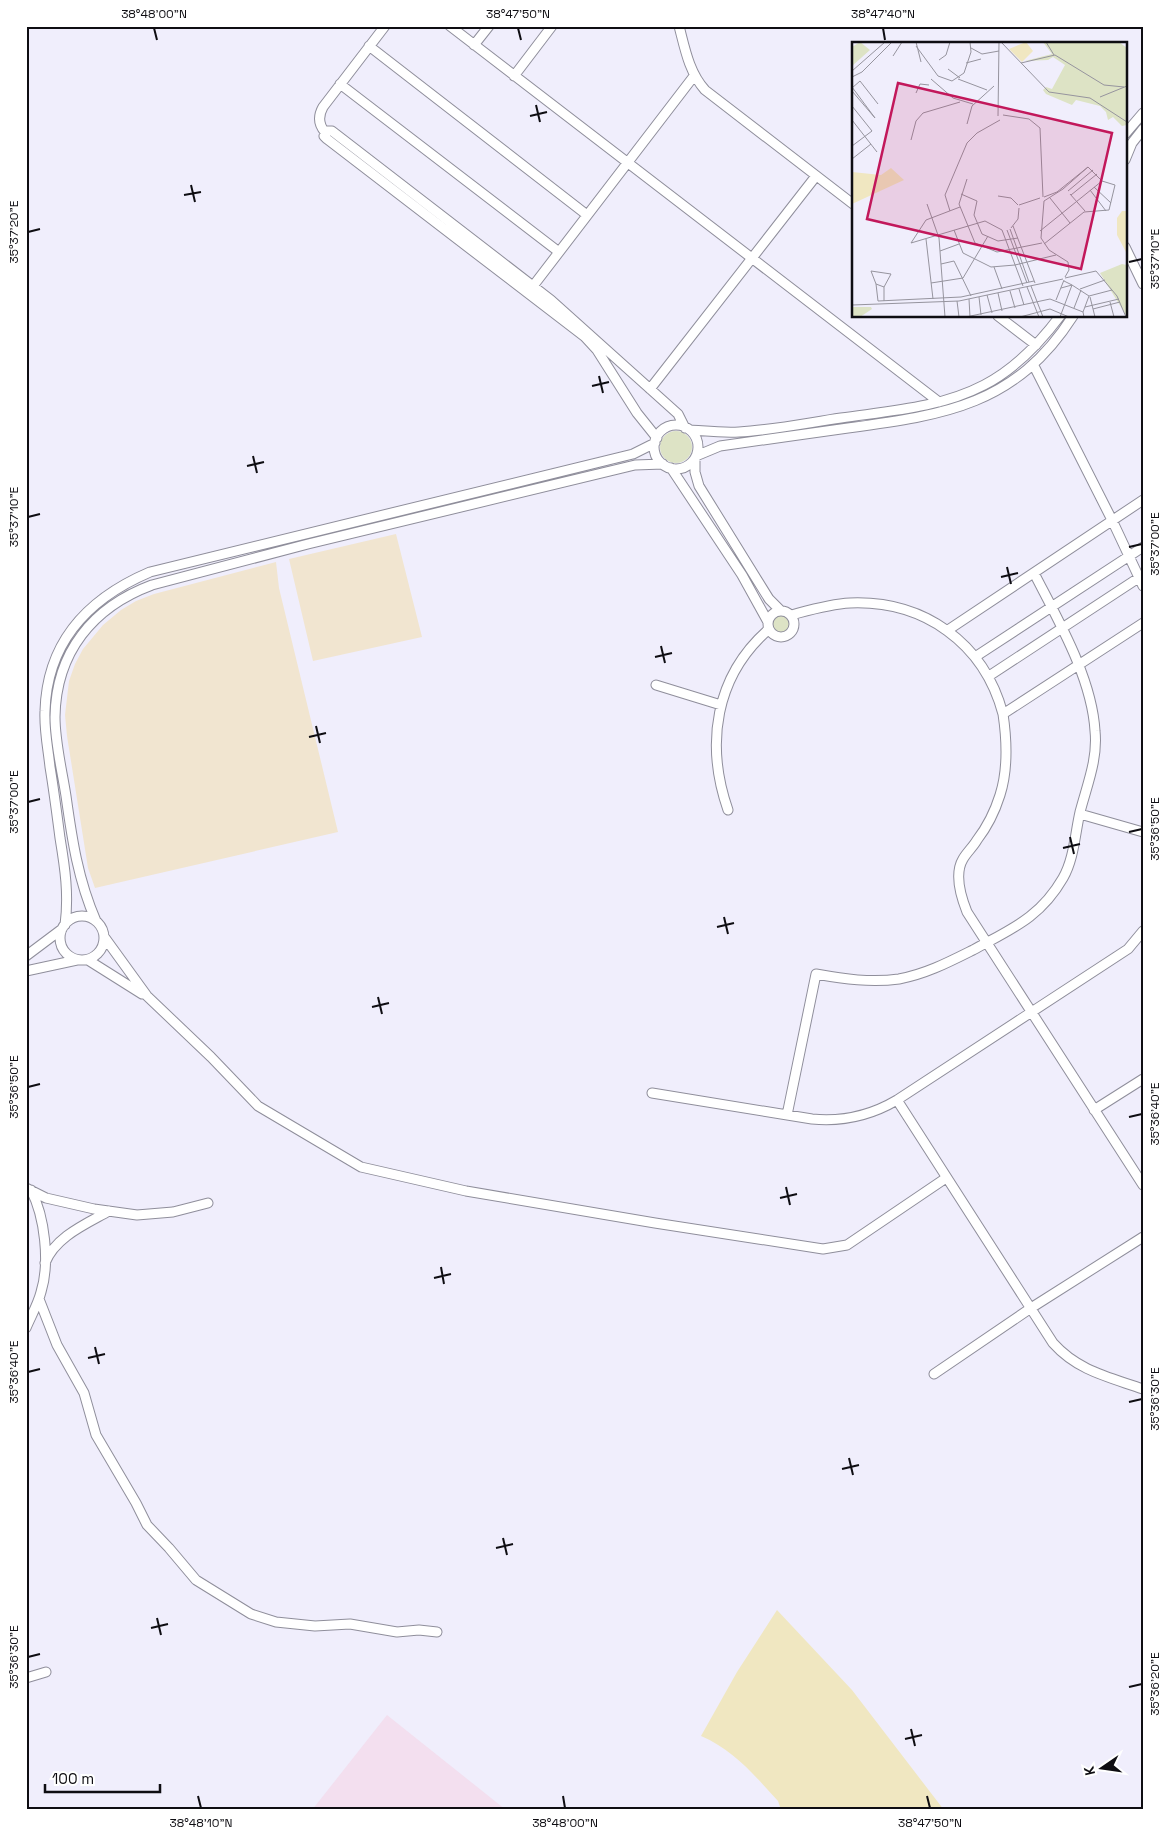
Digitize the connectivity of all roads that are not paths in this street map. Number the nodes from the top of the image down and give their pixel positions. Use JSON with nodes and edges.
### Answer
{"nodes":[{"id":1,"x":386,"y":26,"type":"edge"},
{"id":2,"x":450,"y":26,"type":"edge"},
{"id":3,"x":489,"y":26,"type":"edge"},
{"id":4,"x":552,"y":26,"type":"edge"},
{"id":5,"x":679,"y":26,"type":"edge"},
{"id":6,"x":474,"y":45,"type":"junction"},
{"id":7,"x":369,"y":46,"type":"junction"},
{"id":8,"x":514,"y":76,"type":"junction"},
{"id":9,"x":694,"y":76,"type":"junction"},
{"id":10,"x":340,"y":84,"type":"junction"},
{"id":11,"x":1143,"y":113,"type":"edge"},
{"id":12,"x":1143,"y":129,"type":"edge"},
{"id":13,"x":1126,"y":133,"type":"edge"},
{"id":14,"x":328,"y":134,"type":"junction"},
{"id":15,"x":1126,"y":158,"type":"edge"},
{"id":16,"x":628,"y":162,"type":"junction"},
{"id":17,"x":816,"y":176,"type":"junction"},
{"id":18,"x":852,"y":203,"type":"edge"},
{"id":19,"x":587,"y":215,"type":"junction"},
{"id":20,"x":1126,"y":249,"type":"edge"},
{"id":21,"x":559,"y":252,"type":"junction"},
{"id":22,"x":751,"y":259,"type":"junction"},
{"id":23,"x":1143,"y":284,"type":"edge"},
{"id":24,"x":533,"y":286,"type":"junction"},
{"id":25,"x":527,"y":294,"type":"junction"},
{"id":26,"x":1001,"y":318,"type":"edge"},
{"id":27,"x":1058,"y":318,"type":"edge"},
{"id":28,"x":1072,"y":318,"type":"edge"},
{"id":29,"x":1036,"y":345,"type":"junction"},
{"id":30,"x":1033,"y":364,"type":"junction"},
{"id":31,"x":650,"y":389,"type":"junction"},
{"id":32,"x":939,"y":402,"type":"junction"},
{"id":33,"x":688,"y":429,"type":"junction"},
{"id":34,"x":656,"y":441,"type":"junction"},
{"id":35,"x":695,"y":458,"type":"junction"},
{"id":36,"x":667,"y":466,"type":"junction"},
{"id":37,"x":1143,"y":500,"type":"edge"},
{"id":38,"x":1112,"y":520,"type":"junction"},
{"id":39,"x":1143,"y":547,"type":"edge"},
{"id":40,"x":1129,"y":556,"type":"junction"},
{"id":41,"x":1034,"y":573,"type":"junction"},
{"id":42,"x":1142,"y":580,"type":"edge"},
{"id":43,"x":1052,"y":607,"type":"junction"},
{"id":44,"x":781,"y":610,"type":"junction"},
{"id":45,"x":791,"y":615,"type":"junction"},
{"id":46,"x":1143,"y":623,"type":"edge"},
{"id":47,"x":769,"y":625,"type":"junction"},
{"id":48,"x":1062,"y":628,"type":"junction"},
{"id":49,"x":948,"y":630,"type":"junction"},
{"id":50,"x":975,"y":657,"type":"junction"},
{"id":51,"x":1078,"y":666,"type":"junction"},
{"id":52,"x":989,"y":676,"type":"junction"},
{"id":53,"x":656,"y":685,"type":"dead end"},
{"id":54,"x":721,"y":705,"type":"junction"},
{"id":55,"x":1003,"y":714,"type":"junction"},
{"id":56,"x":728,"y":810,"type":"dead end"},
{"id":57,"x":1080,"y":814,"type":"junction"},
{"id":58,"x":1143,"y":832,"type":"edge"},
{"id":59,"x":96,"y":920,"type":"junction"},
{"id":60,"x":64,"y":927,"type":"junction"},
{"id":61,"x":1143,"y":931,"type":"edge"},
{"id":62,"x":105,"y":938,"type":"junction"},
{"id":63,"x":986,"y":942,"type":"junction"},
{"id":64,"x":26,"y":956,"type":"edge"},
{"id":65,"x":78,"y":960,"type":"junction"},
{"id":66,"x":88,"y":960,"type":"junction"},
{"id":67,"x":26,"y":971,"type":"edge"},
{"id":68,"x":147,"y":996,"type":"junction"},
{"id":69,"x":1031,"y":1012,"type":"junction"},
{"id":70,"x":1143,"y":1079,"type":"edge"},
{"id":71,"x":652,"y":1093,"type":"dead end"},
{"id":72,"x":897,"y":1100,"type":"junction"},
{"id":73,"x":1094,"y":1110,"type":"junction"},
{"id":74,"x":787,"y":1115,"type":"junction"},
{"id":75,"x":946,"y":1178,"type":"junction"},
{"id":76,"x":1143,"y":1185,"type":"edge"},
{"id":77,"x":29,"y":1189,"type":"edge"},
{"id":78,"x":208,"y":1203,"type":"dead end"},
{"id":79,"x":109,"y":1211,"type":"junction"},
{"id":80,"x":1143,"y":1237,"type":"edge"},
{"id":81,"x":44,"y":1266,"type":"junction"},
{"id":82,"x":39,"y":1299,"type":"junction"},
{"id":83,"x":1030,"y":1308,"type":"junction"},
{"id":84,"x":26,"y":1328,"type":"edge"},
{"id":85,"x":934,"y":1374,"type":"dead end"},
{"id":86,"x":1143,"y":1389,"type":"edge"},
{"id":87,"x":437,"y":1632,"type":"dead end"},
{"id":88,"x":46,"y":1672,"type":"dead end"},
{"id":89,"x":26,"y":1678,"type":"edge"}],
"edges":[{"from":1,"to":7,"type":"street"},
{"from":2,"to":6,"type":"street"},
{"from":3,"to":6,"type":"street"},
{"from":4,"to":8,"type":"street"},
{"from":5,"to":9,"type":"street"},
{"from":6,"to":8,"type":"street"},
{"from":7,"to":10,"type":"street"},
{"from":7,"to":19,"type":"street"},
{"from":8,"to":16,"type":"street"},
{"from":9,"to":16,"type":"street"},
{"from":9,"to":17,"type":"street"},
{"from":10,"to":14,"type":"street"},
{"from":10,"to":21,"type":"street"},
{"from":11,"to":13,"type":"street"},
{"from":12,"to":15,"type":"street"},
{"from":14,"to":24,"type":"street"},
{"from":14,"to":25,"type":"street"},
{"from":16,"to":19,"type":"street"},
{"from":16,"to":22,"type":"street"},
{"from":17,"to":18,"type":"street"},
{"from":17,"to":22,"type":"street"},
{"from":19,"to":21,"type":"street"},
{"from":20,"to":23,"type":"street"},
{"from":21,"to":24,"type":"street"},
{"from":22,"to":31,"type":"street"},
{"from":22,"to":32,"type":"street"},
{"from":24,"to":25,"type":"street"},
{"from":24,"to":31,"type":"street"},
{"from":25,"to":34,"type":"street"},
{"from":26,"to":29,"type":"street"},
{"from":27,"to":29,"type":"street"},
{"from":28,"to":30,"type":"street"},
{"from":29,"to":32,"type":"street"},
{"from":30,"to":35,"type":"street"},
{"from":30,"to":38,"type":"street"},
{"from":31,"to":33,"type":"street"},
{"from":32,"to":33,"type":"street"},
{"from":33,"to":34,"type":"street"},
{"from":33,"to":35,"type":"street"},
{"from":34,"to":36,"type":"street"},
{"from":34,"to":60,"type":"street"},
{"from":35,"to":36,"type":"street"},
{"from":35,"to":44,"type":"street"},
{"from":36,"to":47,"type":"street"},
{"from":36,"to":59,"type":"street"},
{"from":37,"to":38,"type":"street"},
{"from":38,"to":40,"type":"street"},
{"from":38,"to":41,"type":"street"},
{"from":39,"to":40,"type":"street"},
{"from":40,"to":42,"type":"street"},
{"from":40,"to":43,"type":"street"},
{"from":41,"to":43,"type":"street"},
{"from":41,"to":49,"type":"street"},
{"from":42,"to":48,"type":"street"},
{"from":43,"to":48,"type":"street"},
{"from":43,"to":50,"type":"street"},
{"from":44,"to":45,"type":"street"},
{"from":44,"to":47,"type":"street"},
{"from":45,"to":47,"type":"street"},
{"from":45,"to":49,"type":"street"},
{"from":46,"to":51,"type":"street"},
{"from":47,"to":54,"type":"street"},
{"from":48,"to":51,"type":"street"},
{"from":48,"to":52,"type":"street"},
{"from":49,"to":50,"type":"street"},
{"from":50,"to":52,"type":"street"},
{"from":51,"to":55,"type":"street"},
{"from":51,"to":57,"type":"street"},
{"from":52,"to":55,"type":"street"},
{"from":53,"to":54,"type":"street"},
{"from":54,"to":56,"type":"street"},
{"from":55,"to":63,"type":"street"},
{"from":57,"to":58,"type":"street"},
{"from":57,"to":63,"type":"street"},
{"from":59,"to":60,"type":"street"},
{"from":59,"to":62,"type":"street"},
{"from":60,"to":64,"type":"street"},
{"from":60,"to":65,"type":"street"},
{"from":61,"to":69,"type":"street"},
{"from":62,"to":66,"type":"street"},
{"from":62,"to":68,"type":"street"},
{"from":63,"to":69,"type":"street"},
{"from":63,"to":74,"type":"street"},
{"from":65,"to":66,"type":"street"},
{"from":65,"to":67,"type":"street"},
{"from":66,"to":68,"type":"street"},
{"from":68,"to":75,"type":"street"},
{"from":69,"to":72,"type":"street"},
{"from":69,"to":73,"type":"street"},
{"from":70,"to":73,"type":"street"},
{"from":71,"to":74,"type":"street"},
{"from":72,"to":74,"type":"street"},
{"from":72,"to":75,"type":"street"},
{"from":73,"to":76,"type":"street"},
{"from":75,"to":83,"type":"street"},
{"from":77,"to":79,"type":"street"},
{"from":77,"to":81,"type":"street"},
{"from":78,"to":79,"type":"street"},
{"from":79,"to":81,"type":"street"},
{"from":80,"to":83,"type":"street"},
{"from":81,"to":82,"type":"street"},
{"from":82,"to":84,"type":"street"},
{"from":82,"to":87,"type":"street"},
{"from":83,"to":85,"type":"street"},
{"from":83,"to":86,"type":"street"},
{"from":88,"to":89,"type":"street"}]}
